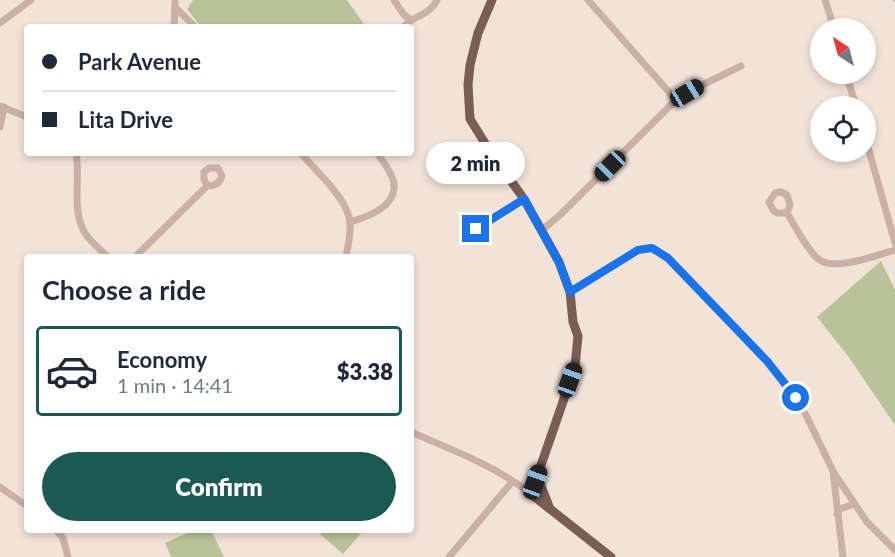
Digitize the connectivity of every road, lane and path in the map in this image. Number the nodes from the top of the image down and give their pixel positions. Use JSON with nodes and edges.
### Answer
{"nodes":[{"id":1,"x":31,"y":0,"type":"edge"},
{"id":2,"x":394,"y":0,"type":"edge"},
{"id":3,"x":437,"y":0,"type":"edge"},
{"id":4,"x":492,"y":0,"type":"edge"},
{"id":5,"x":588,"y":0,"type":"edge"},
{"id":6,"x":825,"y":0,"type":"edge"},
{"id":7,"x":175,"y":4,"type":"edge"},
{"id":8,"x":3,"y":12,"type":"dead end"},
{"id":9,"x":12,"y":13,"type":"junction"},
{"id":10,"x":831,"y":18,"type":"edge"},
{"id":11,"x":410,"y":19,"type":"junction"},
{"id":12,"x":0,"y":22,"type":"edge"},
{"id":13,"x":174,"y":24,"type":"edge"},
{"id":14,"x":192,"y":24,"type":"edge"},
{"id":15,"x":406,"y":24,"type":"edge"},
{"id":16,"x":741,"y":66,"type":"dead end"},
{"id":17,"x":676,"y":100,"type":"junction"},
{"id":18,"x":2,"y":106,"type":"edge"},
{"id":19,"x":24,"y":116,"type":"edge"},
{"id":20,"x":0,"y":127,"type":"edge"},
{"id":21,"x":76,"y":156,"type":"edge"},
{"id":22,"x":304,"y":156,"type":"edge"},
{"id":23,"x":379,"y":156,"type":"edge"},
{"id":24,"x":872,"y":162,"type":"edge"},
{"id":25,"x":207,"y":186,"type":"dead end"},
{"id":26,"x":524,"y":199,"type":"junction"},
{"id":27,"x":787,"y":213,"type":"dead end"},
{"id":28,"x":350,"y":222,"type":"junction"},
{"id":29,"x":476,"y":229,"type":"dead end"},
{"id":30,"x":542,"y":230,"type":"junction"},
{"id":31,"x":895,"y":243,"type":"edge"},
{"id":32,"x":895,"y":250,"type":"edge"},
{"id":33,"x":105,"y":254,"type":"edge"},
{"id":34,"x":138,"y":254,"type":"edge"},
{"id":35,"x":346,"y":254,"type":"edge"},
{"id":36,"x":570,"y":292,"type":"junction"},
{"id":37,"x":414,"y":433,"type":"edge"},
{"id":38,"x":539,"y":471,"type":"junction"},
{"id":39,"x":833,"y":471,"type":"junction"},
{"id":40,"x":512,"y":482,"type":"junction"},
{"id":41,"x":0,"y":487,"type":"edge"},
{"id":42,"x":531,"y":494,"type":"junction"},
{"id":43,"x":24,"y":504,"type":"edge"},
{"id":44,"x":854,"y":504,"type":"junction"},
{"id":45,"x":551,"y":511,"type":"junction"},
{"id":46,"x":837,"y":514,"type":"junction"},
{"id":47,"x":59,"y":533,"type":"edge"},
{"id":48,"x":895,"y":550,"type":"edge"},
{"id":49,"x":68,"y":557,"type":"edge"},
{"id":50,"x":449,"y":557,"type":"edge"},
{"id":51,"x":611,"y":557,"type":"edge"},
{"id":52,"x":843,"y":557,"type":"edge"}],
"edges":[{"from":1,"to":9,"type":"street"},
{"from":2,"to":11,"type":"street"},
{"from":3,"to":11,"type":"street"},
{"from":4,"to":26,"type":"main road"},
{"from":5,"to":17,"type":"street"},
{"from":6,"to":10,"type":"street"},
{"from":7,"to":13,"type":"street"},
{"from":7,"to":14,"type":"street"},
{"from":8,"to":9,"type":"street"},
{"from":9,"to":12,"type":"street"},
{"from":11,"to":15,"type":"street"},
{"from":16,"to":17,"type":"street"},
{"from":17,"to":30,"type":"street"},
{"from":18,"to":19,"type":"street"},
{"from":18,"to":20,"type":"street"},
{"from":21,"to":33,"type":"street"},
{"from":22,"to":28,"type":"street"},
{"from":23,"to":28,"type":"street"},
{"from":24,"to":31,"type":"street"},
{"from":25,"to":34,"type":"street"},
{"from":26,"to":29,"type":"street"},
{"from":26,"to":30,"type":"main road"},
{"from":27,"to":32,"type":"street"},
{"from":28,"to":35,"type":"street"},
{"from":30,"to":36,"type":"main road"},
{"from":36,"to":38,"type":"main road"},
{"from":36,"to":39,"type":"street"},
{"from":37,"to":40,"type":"street"},
{"from":38,"to":42,"type":"main road"},
{"from":38,"to":45,"type":"main road"},
{"from":39,"to":44,"type":"street"},
{"from":39,"to":46,"type":"street"},
{"from":40,"to":42,"type":"street"},
{"from":40,"to":50,"type":"street"},
{"from":41,"to":43,"type":"street"},
{"from":42,"to":45,"type":"main road"},
{"from":44,"to":46,"type":"street"},
{"from":44,"to":48,"type":"street"},
{"from":45,"to":51,"type":"main road"},
{"from":46,"to":52,"type":"street"},
{"from":47,"to":49,"type":"street"}]}
